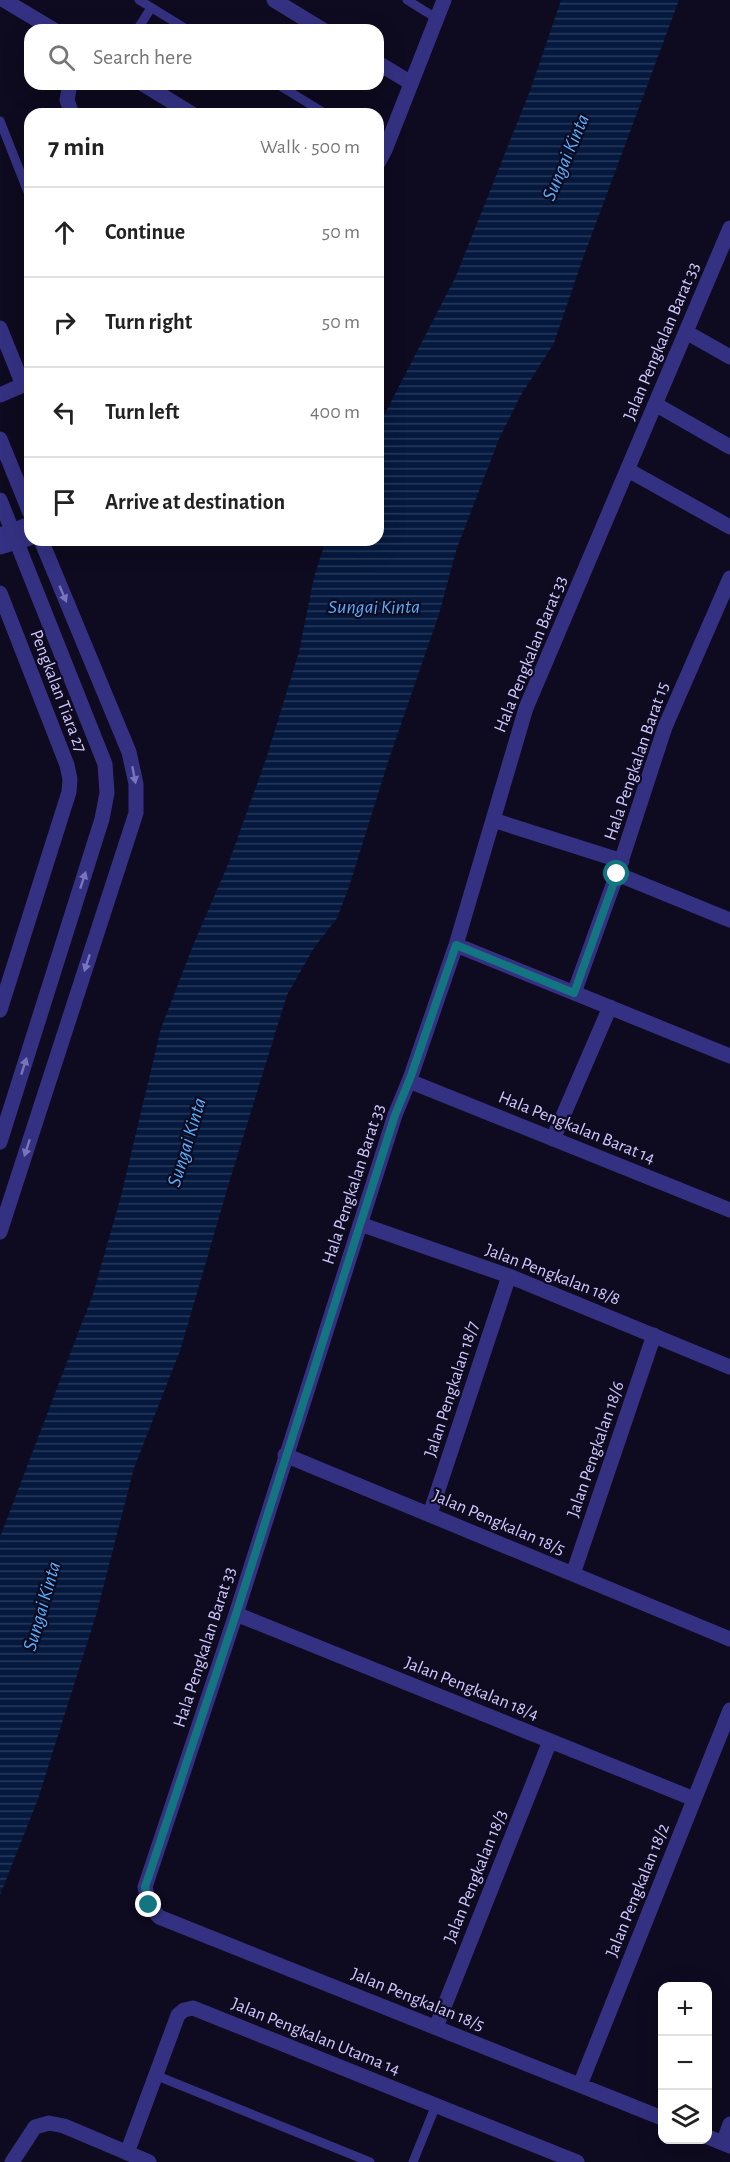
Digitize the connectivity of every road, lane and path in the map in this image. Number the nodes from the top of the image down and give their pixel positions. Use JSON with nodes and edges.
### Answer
{"nodes":[{"id":1,"x":4,"y":0,"type":"edge"},
{"id":2,"x":139,"y":0,"type":"edge"},
{"id":3,"x":273,"y":0,"type":"edge"},
{"id":4,"x":407,"y":0,"type":"edge"},
{"id":5,"x":444,"y":0,"type":"edge"},
{"id":6,"x":151,"y":8,"type":"junction"},
{"id":7,"x":436,"y":18,"type":"junction"},
{"id":8,"x":44,"y":24,"type":"edge"},
{"id":9,"x":141,"y":24,"type":"edge"},
{"id":10,"x":178,"y":24,"type":"edge"},
{"id":11,"x":313,"y":24,"type":"edge"},
{"id":12,"x":384,"y":67,"type":"edge"},
{"id":13,"x":411,"y":83,"type":"junction"},
{"id":14,"x":69,"y":90,"type":"edge"},
{"id":15,"x":153,"y":90,"type":"edge"},
{"id":16,"x":287,"y":90,"type":"edge"},
{"id":17,"x":70,"y":108,"type":"edge"},
{"id":18,"x":182,"y":108,"type":"edge"},
{"id":19,"x":316,"y":108,"type":"edge"},
{"id":20,"x":0,"y":120,"type":"edge"},
{"id":21,"x":384,"y":144,"type":"edge"},
{"id":22,"x":24,"y":182,"type":"edge"},
{"id":23,"x":730,"y":228,"type":"edge"},
{"id":24,"x":0,"y":328,"type":"edge"},
{"id":25,"x":686,"y":332,"type":"junction"},
{"id":26,"x":730,"y":357,"type":"edge"},
{"id":27,"x":24,"y":380,"type":"edge"},
{"id":28,"x":24,"y":385,"type":"edge"},
{"id":29,"x":0,"y":395,"type":"edge"},
{"id":30,"x":655,"y":404,"type":"junction"},
{"id":31,"x":0,"y":439,"type":"edge"},
{"id":32,"x":730,"y":447,"type":"edge"},
{"id":33,"x":628,"y":470,"type":"junction"},
{"id":34,"x":24,"y":498,"type":"edge"},
{"id":35,"x":0,"y":500,"type":"edge"},
{"id":36,"x":730,"y":527,"type":"edge"},
{"id":37,"x":15,"y":536,"type":"edge"},
{"id":38,"x":43,"y":546,"type":"edge"},
{"id":39,"x":0,"y":547,"type":"edge"},
{"id":40,"x":730,"y":578,"type":"edge"},
{"id":41,"x":0,"y":593,"type":"edge"},
{"id":42,"x":493,"y":820,"type":"junction"},
{"id":43,"x":620,"y":868,"type":"junction"},
{"id":44,"x":730,"y":920,"type":"edge"},
{"id":45,"x":456,"y":945,"type":"junction"},
{"id":46,"x":574,"y":993,"type":"junction"},
{"id":47,"x":610,"y":1007,"type":"junction"},
{"id":48,"x":0,"y":1010,"type":"edge"},
{"id":49,"x":730,"y":1056,"type":"edge"},
{"id":50,"x":409,"y":1081,"type":"junction"},
{"id":51,"x":553,"y":1138,"type":"junction"},
{"id":52,"x":0,"y":1142,"type":"edge"},
{"id":53,"x":730,"y":1210,"type":"edge"},
{"id":54,"x":360,"y":1224,"type":"junction"},
{"id":55,"x":0,"y":1232,"type":"edge"},
{"id":56,"x":509,"y":1276,"type":"junction"},
{"id":57,"x":654,"y":1335,"type":"junction"},
{"id":58,"x":730,"y":1367,"type":"edge"},
{"id":59,"x":285,"y":1455,"type":"junction"},
{"id":60,"x":430,"y":1514,"type":"junction"},
{"id":61,"x":573,"y":1574,"type":"junction"},
{"id":62,"x":236,"y":1614,"type":"junction"},
{"id":63,"x":730,"y":1639,"type":"edge"},
{"id":64,"x":730,"y":1710,"type":"edge"},
{"id":65,"x":550,"y":1741,"type":"junction"},
{"id":66,"x":694,"y":1799,"type":"junction"},
{"id":67,"x":159,"y":1917,"type":"joint"},
{"id":68,"x":436,"y":2027,"type":"junction"},
{"id":69,"x":155,"y":2075,"type":"junction"},
{"id":70,"x":580,"y":2085,"type":"junction"},
{"id":71,"x":436,"y":2105,"type":"junction"},
{"id":72,"x":658,"y":2116,"type":"edge"},
{"id":73,"x":730,"y":2124,"type":"edge"},
{"id":74,"x":712,"y":2139,"type":"edge"},
{"id":75,"x":726,"y":2144,"type":"edge"},
{"id":76,"x":127,"y":2153,"type":"junction"},
{"id":77,"x":12,"y":2162,"type":"edge"},
{"id":78,"x":149,"y":2162,"type":"edge"},
{"id":79,"x":370,"y":2162,"type":"edge"},
{"id":80,"x":413,"y":2162,"type":"edge"},
{"id":81,"x":577,"y":2162,"type":"edge"}],
"edges":[{"from":1,"to":8,"type":"street"},
{"from":2,"to":6,"type":"lane"},
{"from":3,"to":11,"type":"street"},
{"from":4,"to":7,"type":"lane"},
{"from":5,"to":7,"type":"street"},
{"from":6,"to":9,"type":"lane"},
{"from":6,"to":10,"type":"lane"},
{"from":7,"to":13,"type":"street"},
{"from":12,"to":13,"type":"street"},
{"from":13,"to":21,"type":"street"},
{"from":14,"to":17,"type":"street"},
{"from":15,"to":18,"type":"street"},
{"from":16,"to":19,"type":"lane"},
{"from":20,"to":22,"type":"lane"},
{"from":23,"to":25,"type":"street","name":"Jalan Pengkalan Barat 33"},
{"from":24,"to":27,"type":"street"},
{"from":25,"to":26,"type":"street"},
{"from":25,"to":30,"type":"street","name":"Jalan Pengkalan Barat 33"},
{"from":28,"to":29,"type":"street"},
{"from":30,"to":32,"type":"street"},
{"from":30,"to":33,"type":"street","name":"Jalan Pengkalan Barat 33"},
{"from":31,"to":34,"type":"street"},
{"from":33,"to":36,"type":"street"},
{"from":33,"to":42,"type":"street","name":"Hala Pengkalan Barat 33"},
{"from":35,"to":37,"type":"street"},
{"from":37,"to":39,"type":"street"},
{"from":52,"to":37,"type":"street","one_way":true},
{"from":38,"to":55,"type":"street","one_way":true},
{"from":40,"to":43,"type":"street","name":"Hala Pengkalan Barat 15"},
{"from":41,"to":48,"type":"street","name":"Pengkalan Tiara 27"},
{"from":42,"to":43,"type":"street"},
{"from":42,"to":45,"type":"street","name":"Hala Pengkalan Barat 33"},
{"from":43,"to":44,"type":"street"},
{"from":43,"to":46,"type":"street","name":"Hala Pengkalan Barat 15"},
{"from":45,"to":46,"type":"street"},
{"from":45,"to":50,"type":"street","name":"Hala Pengkalan Barat 33"},
{"from":46,"to":47,"type":"street"},
{"from":47,"to":49,"type":"street"},
{"from":47,"to":51,"type":"street"},
{"from":50,"to":51,"type":"street","name":"Hala Pengkalan Barat 14"},
{"from":50,"to":54,"type":"street","name":"Hala Pengkalan Barat 33"},
{"from":51,"to":53,"type":"street","name":"Hala Pengkalan Barat 14"},
{"from":54,"to":56,"type":"street","name":"Jalan Pengkalan 18/8"},
{"from":54,"to":59,"type":"street","name":"Hala Pengkalan Barat 33"},
{"from":56,"to":57,"type":"street","name":"Jalan Pengkalan 18/8"},
{"from":56,"to":60,"type":"street","name":"Jalan Pengkalan 18/7"},
{"from":57,"to":58,"type":"street","name":"Jalan Pengkalan 18/8"},
{"from":57,"to":61,"type":"street","name":"Jalan Pengkalan 18/6"},
{"from":59,"to":60,"type":"street","name":"Jalan Pengkalan 18/5"},
{"from":59,"to":62,"type":"street","name":"Hala Pengkalan Barat 33"},
{"from":60,"to":61,"type":"street","name":"Jalan Pengkalan 18/5"},
{"from":61,"to":63,"type":"street","name":"Jalan Pengkalan 18/5"},
{"from":62,"to":65,"type":"street","name":"Jalan Pengkalan 18/4"},
{"from":62,"to":67,"type":"street","name":"Hala Pengkalan Barat 33"},
{"from":64,"to":66,"type":"street","name":"Jalan Pengkalan 18/2"},
{"from":65,"to":66,"type":"street","name":"Jalan Pengkalan 18/4"},
{"from":65,"to":68,"type":"street","name":"Jalan Pengkalan 18/3"},
{"from":66,"to":70,"type":"street","name":"Jalan Pengkalan 18/2"},
{"from":67,"to":68,"type":"street","name":"Jalan Pengkalan 18/5"},
{"from":68,"to":70,"type":"street","name":"Jalan Pengkalan 18/5"},
{"from":69,"to":71,"type":"street","name":"Jalan Pengkalan Utama 14"},
{"from":69,"to":76,"type":"street","name":"Jalan Pengkalan Utama 14"},
{"from":69,"to":79,"type":"lane"},
{"from":70,"to":72,"type":"street","name":"Jalan Pengkalan 18/5"},
{"from":71,"to":80,"type":"lane"},
{"from":71,"to":81,"type":"street","name":"Jalan Pengkalan Utama 14"},
{"from":73,"to":75,"type":"street"},
{"from":74,"to":75,"type":"street"},
{"from":76,"to":77,"type":"street"},
{"from":76,"to":78,"type":"street"}]}
